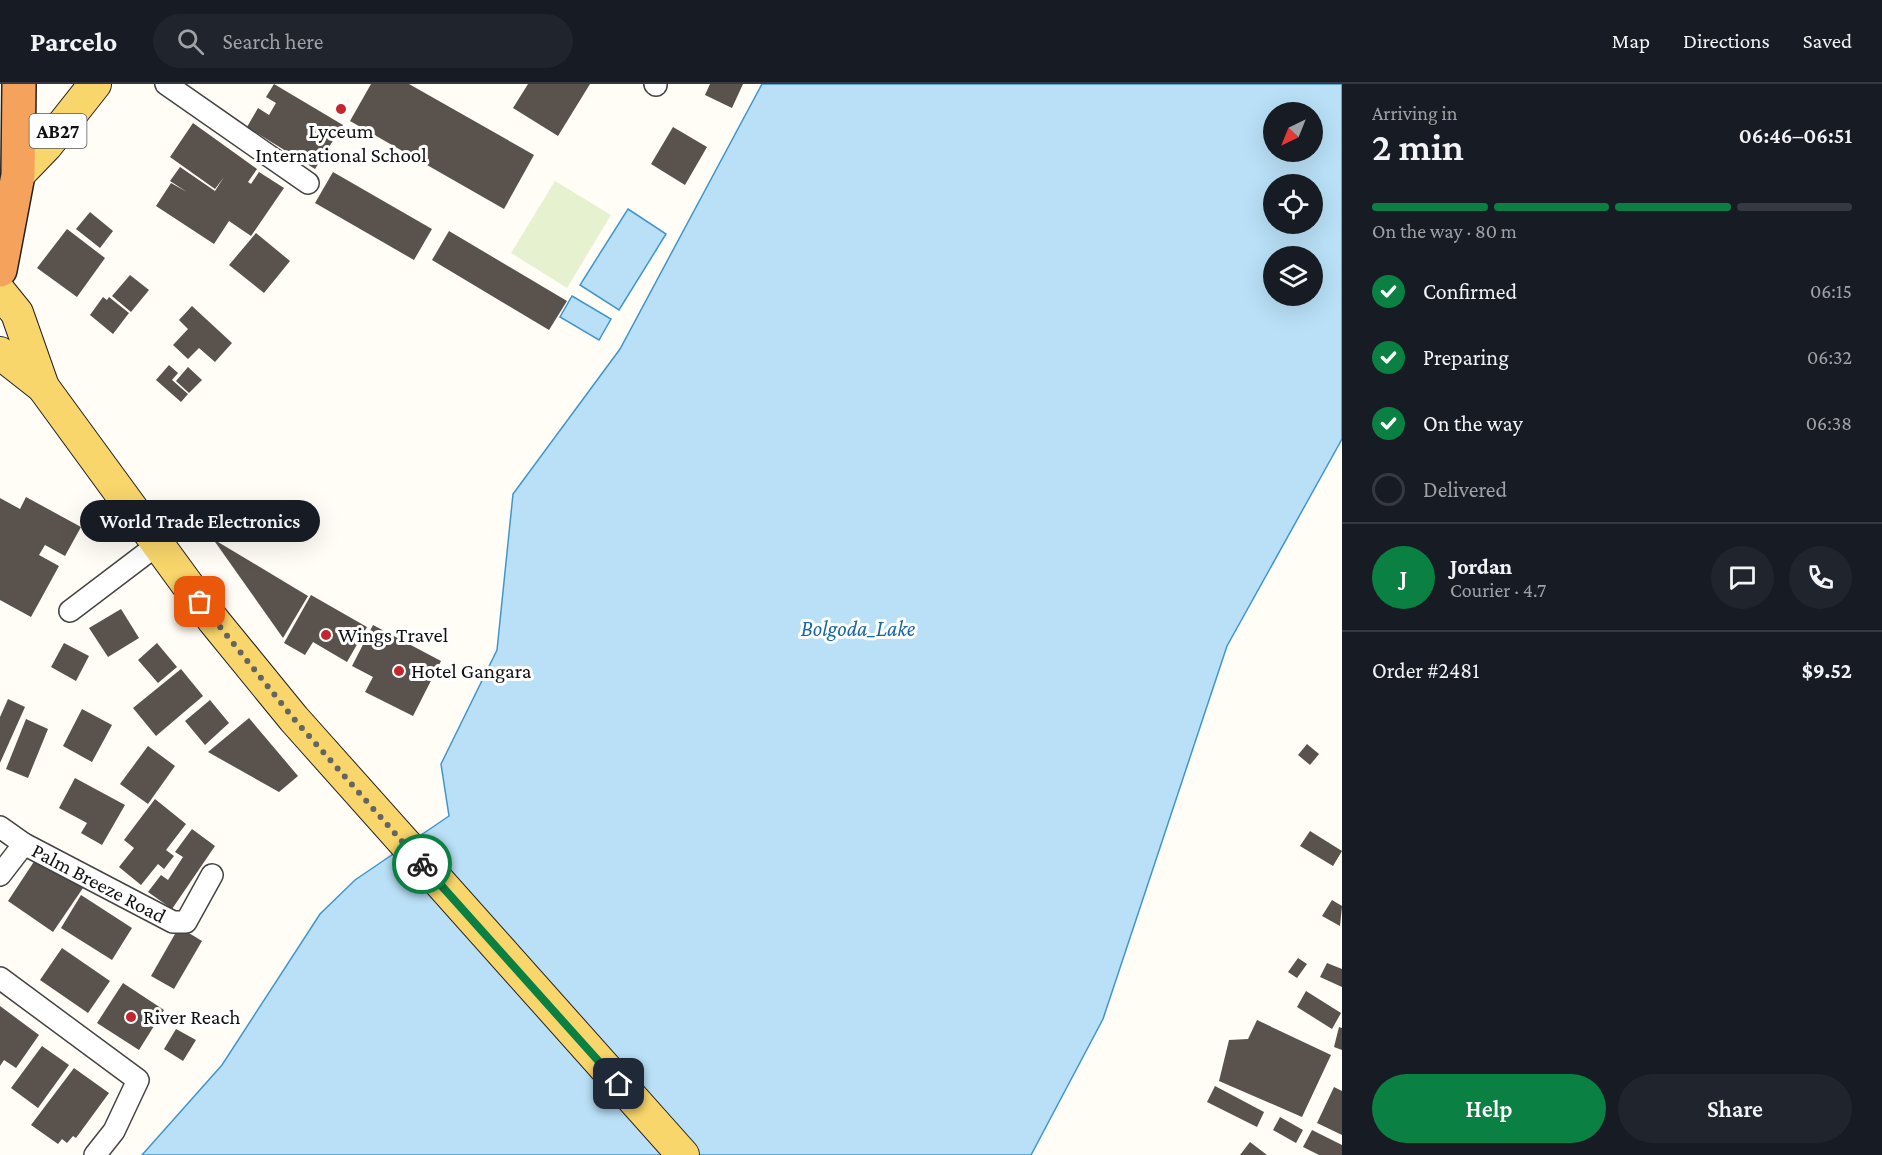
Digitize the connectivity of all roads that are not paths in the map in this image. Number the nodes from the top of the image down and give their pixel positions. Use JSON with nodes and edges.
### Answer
{"nodes":[{"id":1,"x":19,"y":84,"type":"edge"},
{"id":2,"x":94,"y":84,"type":"edge"},
{"id":3,"x":166,"y":84,"type":"edge"},
{"id":4,"x":18,"y":175,"type":"junction"},
{"id":5,"x":308,"y":183,"type":"dead end"},
{"id":6,"x":0,"y":270,"type":"edge"},
{"id":7,"x":0,"y":279,"type":"edge"},
{"id":8,"x":0,"y":291,"type":"edge"},
{"id":9,"x":0,"y":353,"type":"edge"},
{"id":10,"x":43,"y":387,"type":"junction"},
{"id":11,"x":157,"y":545,"type":"junction"},
{"id":12,"x":70,"y":611,"type":"dead end"},
{"id":13,"x":0,"y":827,"type":"edge"},
{"id":14,"x":24,"y":844,"type":"junction"},
{"id":15,"x":0,"y":875,"type":"edge"},
{"id":16,"x":212,"y":875,"type":"dead end"},
{"id":17,"x":0,"y":978,"type":"edge"},
{"id":18,"x":94,"y":1155,"type":"edge"},
{"id":19,"x":683,"y":1155,"type":"edge"}],
"edges":[{"from":1,"to":4,"type":"highway"},
{"from":2,"to":4,"type":"main road","number":"AB27"},
{"from":3,"to":5,"type":"street"},
{"from":4,"to":6,"type":"highway"},
{"from":7,"to":8,"type":"highway"},
{"from":8,"to":10,"type":"main road"},
{"from":9,"to":10,"type":"main road"},
{"from":10,"to":11,"type":"main road"},
{"from":11,"to":12,"type":"street"},
{"from":11,"to":19,"type":"main road"},
{"from":13,"to":14,"type":"street","name":"Palm Breeze Road"},
{"from":14,"to":15,"type":"street"},
{"from":14,"to":16,"type":"street","name":"Palm Breeze Road"},
{"from":17,"to":18,"type":"street"}]}
